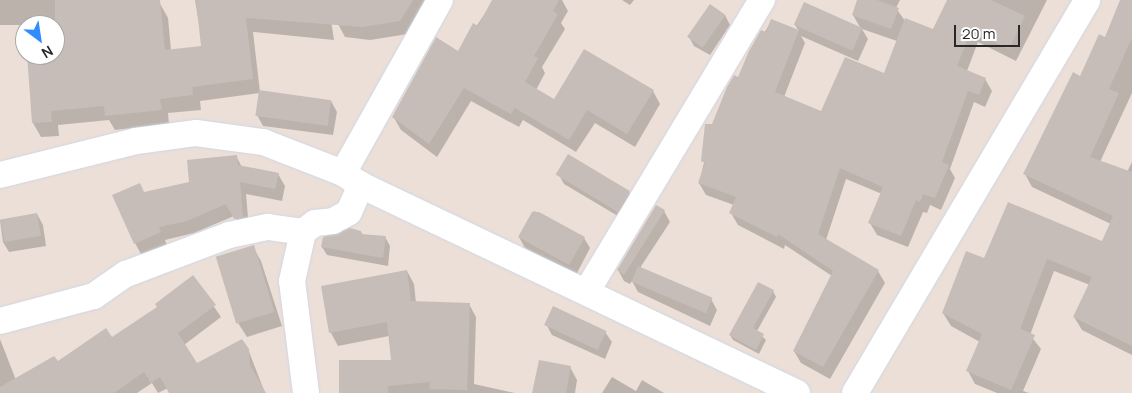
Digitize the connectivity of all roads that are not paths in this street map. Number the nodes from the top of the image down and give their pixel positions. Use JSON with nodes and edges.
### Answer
{"nodes":[{"id":1,"x":440,"y":0,"type":"edge"},
{"id":2,"x":762,"y":0,"type":"edge"},
{"id":3,"x":1087,"y":0,"type":"edge"},
{"id":4,"x":0,"y":175,"type":"edge"},
{"id":5,"x":352,"y":179,"type":"junction"},
{"id":6,"x":303,"y":232,"type":"junction"},
{"id":7,"x":586,"y":291,"type":"junction"},
{"id":8,"x":0,"y":321,"type":"edge"},
{"id":9,"x":306,"y":393,"type":"edge"},
{"id":10,"x":797,"y":393,"type":"edge"},
{"id":11,"x":854,"y":393,"type":"edge"}],
"edges":[{"from":1,"to":5,"type":"street"},
{"from":2,"to":7,"type":"street"},
{"from":3,"to":11,"type":"street"},
{"from":4,"to":5,"type":"street"},
{"from":5,"to":6,"type":"street"},
{"from":5,"to":7,"type":"street"},
{"from":6,"to":8,"type":"street"},
{"from":6,"to":9,"type":"street"},
{"from":7,"to":10,"type":"street"}]}
